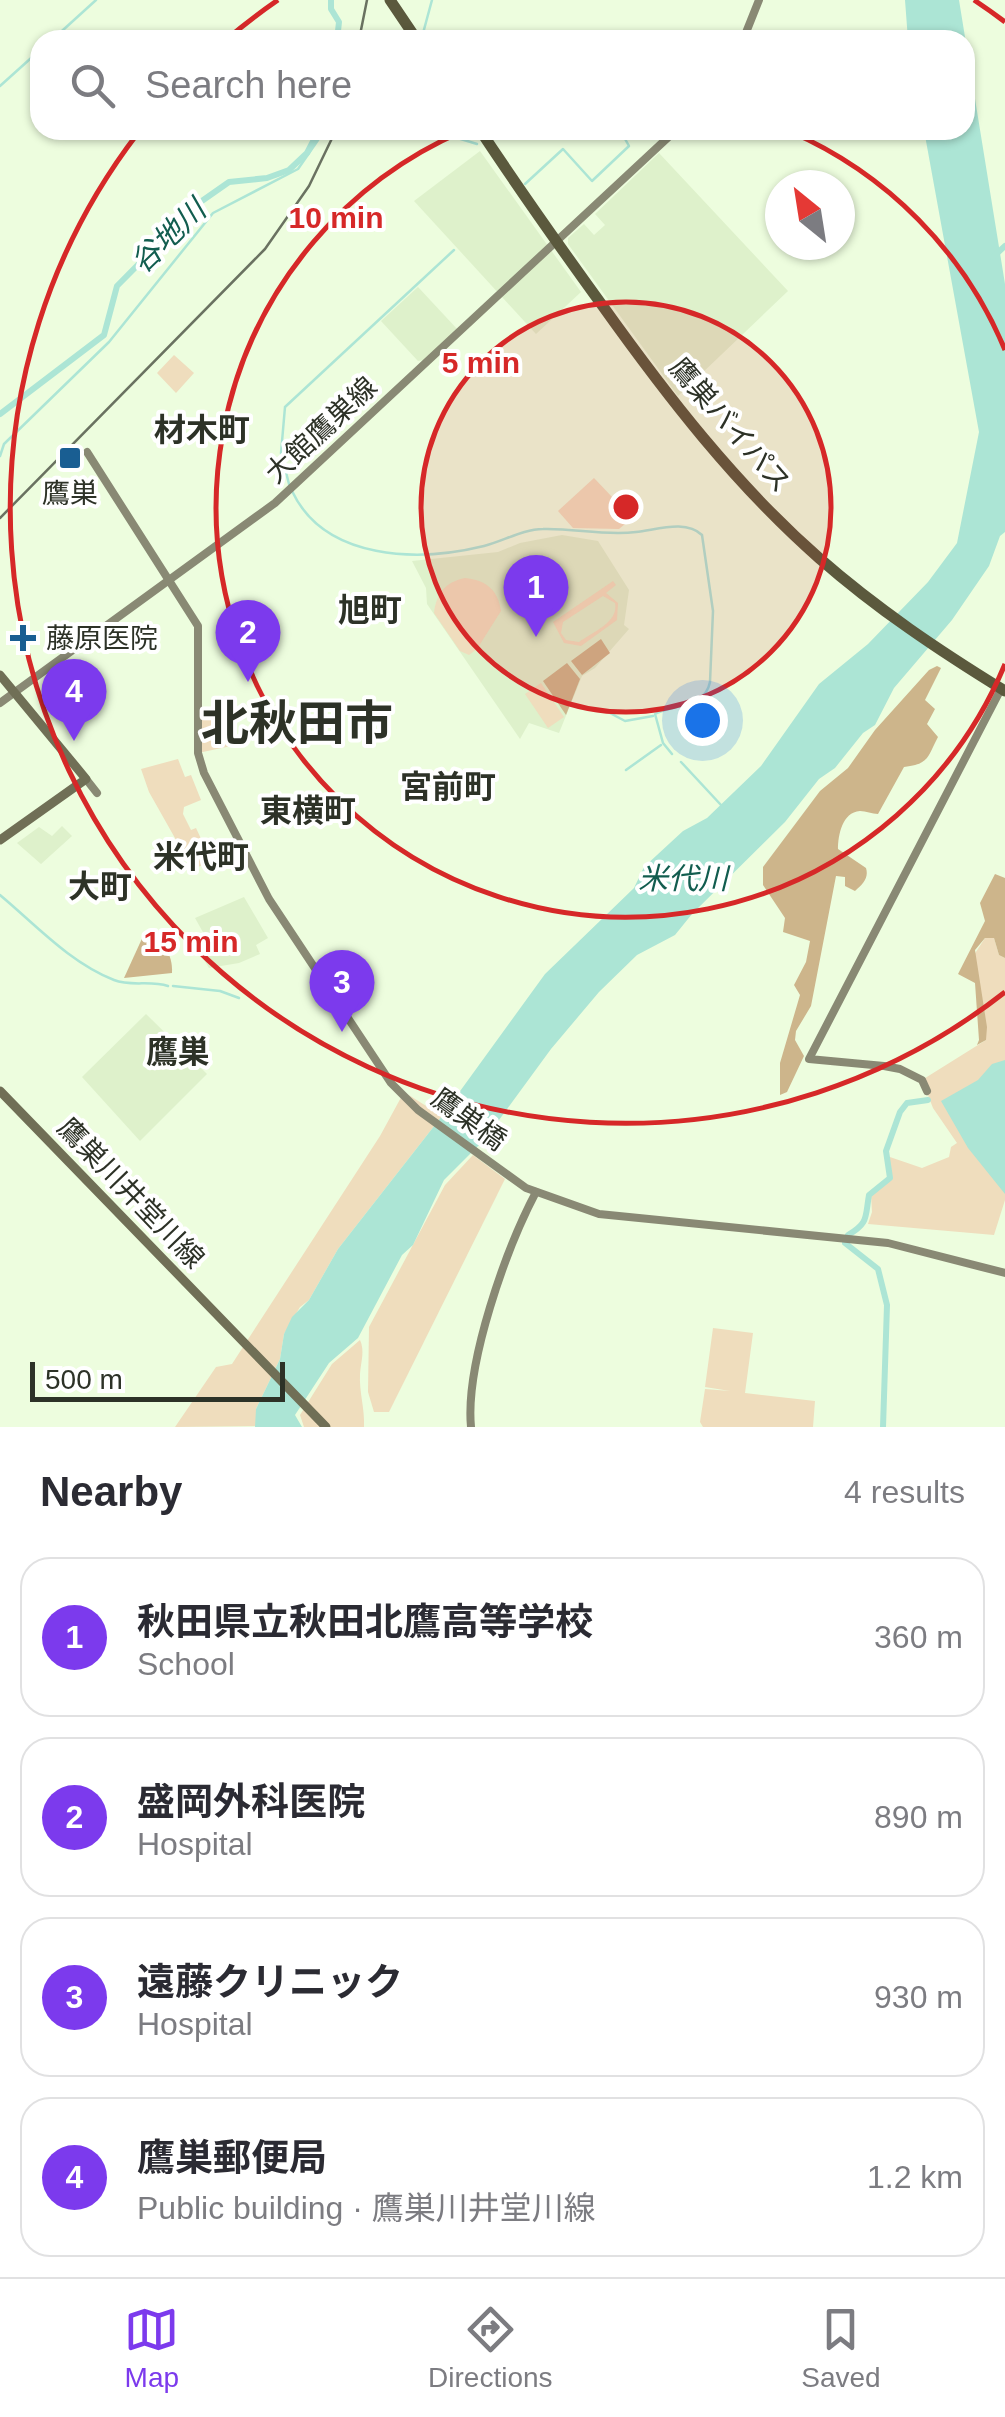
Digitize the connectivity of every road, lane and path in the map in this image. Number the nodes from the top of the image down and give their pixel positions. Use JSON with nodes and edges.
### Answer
{"nodes":[{"id":1,"x":390,"y":0,"type":"edge"},
{"id":2,"x":759,"y":0,"type":"edge"},
{"id":3,"x":410,"y":30,"type":"edge"},
{"id":4,"x":747,"y":30,"type":"edge"},
{"id":5,"x":487,"y":140,"type":"edge"},
{"id":6,"x":665,"y":140,"type":"edge"},
{"id":7,"x":557,"y":242,"type":"junction"},
{"id":8,"x":88,"y":452,"type":"dead end"},
{"id":9,"x":170,"y":580,"type":"junction"},
{"id":10,"x":0,"y":675,"type":"edge"},
{"id":11,"x":1003,"y":690,"type":"edge"},
{"id":12,"x":15,"y":692,"type":"junction"},
{"id":13,"x":0,"y":703,"type":"edge"},
{"id":14,"x":86,"y":779,"type":"junction"},
{"id":15,"x":97,"y":793,"type":"dead end"},
{"id":16,"x":0,"y":840,"type":"edge"},
{"id":17,"x":0,"y":1091,"type":"edge"},
{"id":18,"x":927,"y":1092,"type":"dead end"},
{"id":19,"x":536,"y":1192,"type":"junction"},
{"id":20,"x":1005,"y":1272,"type":"edge"},
{"id":21,"x":326,"y":1427,"type":"edge"},
{"id":22,"x":472,"y":1427,"type":"edge"}],
"edges":[{"from":1,"to":3,"type":"highway"},
{"from":2,"to":4,"type":"street"},
{"from":5,"to":7,"type":"highway","name":"鷹巣バイパス"},
{"from":6,"to":7,"type":"street","name":"大館鷹巣線"},
{"from":7,"to":9,"type":"street","name":"大館鷹巣線"},
{"from":7,"to":11,"type":"highway","name":"鷹巣バイパス"},
{"from":8,"to":9,"type":"street","name":"鷹巣橋"},
{"from":9,"to":12,"type":"street","name":"大館鷹巣線"},
{"from":9,"to":19,"type":"street","name":"鷹巣橋"},
{"from":10,"to":12,"type":"main road"},
{"from":11,"to":18,"type":"street"},
{"from":12,"to":13,"type":"street","name":"大館鷹巣線"},
{"from":12,"to":14,"type":"main road"},
{"from":14,"to":15,"type":"street"},
{"from":14,"to":16,"type":"main road"},
{"from":17,"to":21,"type":"main road","name":"鷹巣川井堂川線"},
{"from":19,"to":20,"type":"street","name":"鷹巣橋"},
{"from":19,"to":22,"type":"street"}]}
